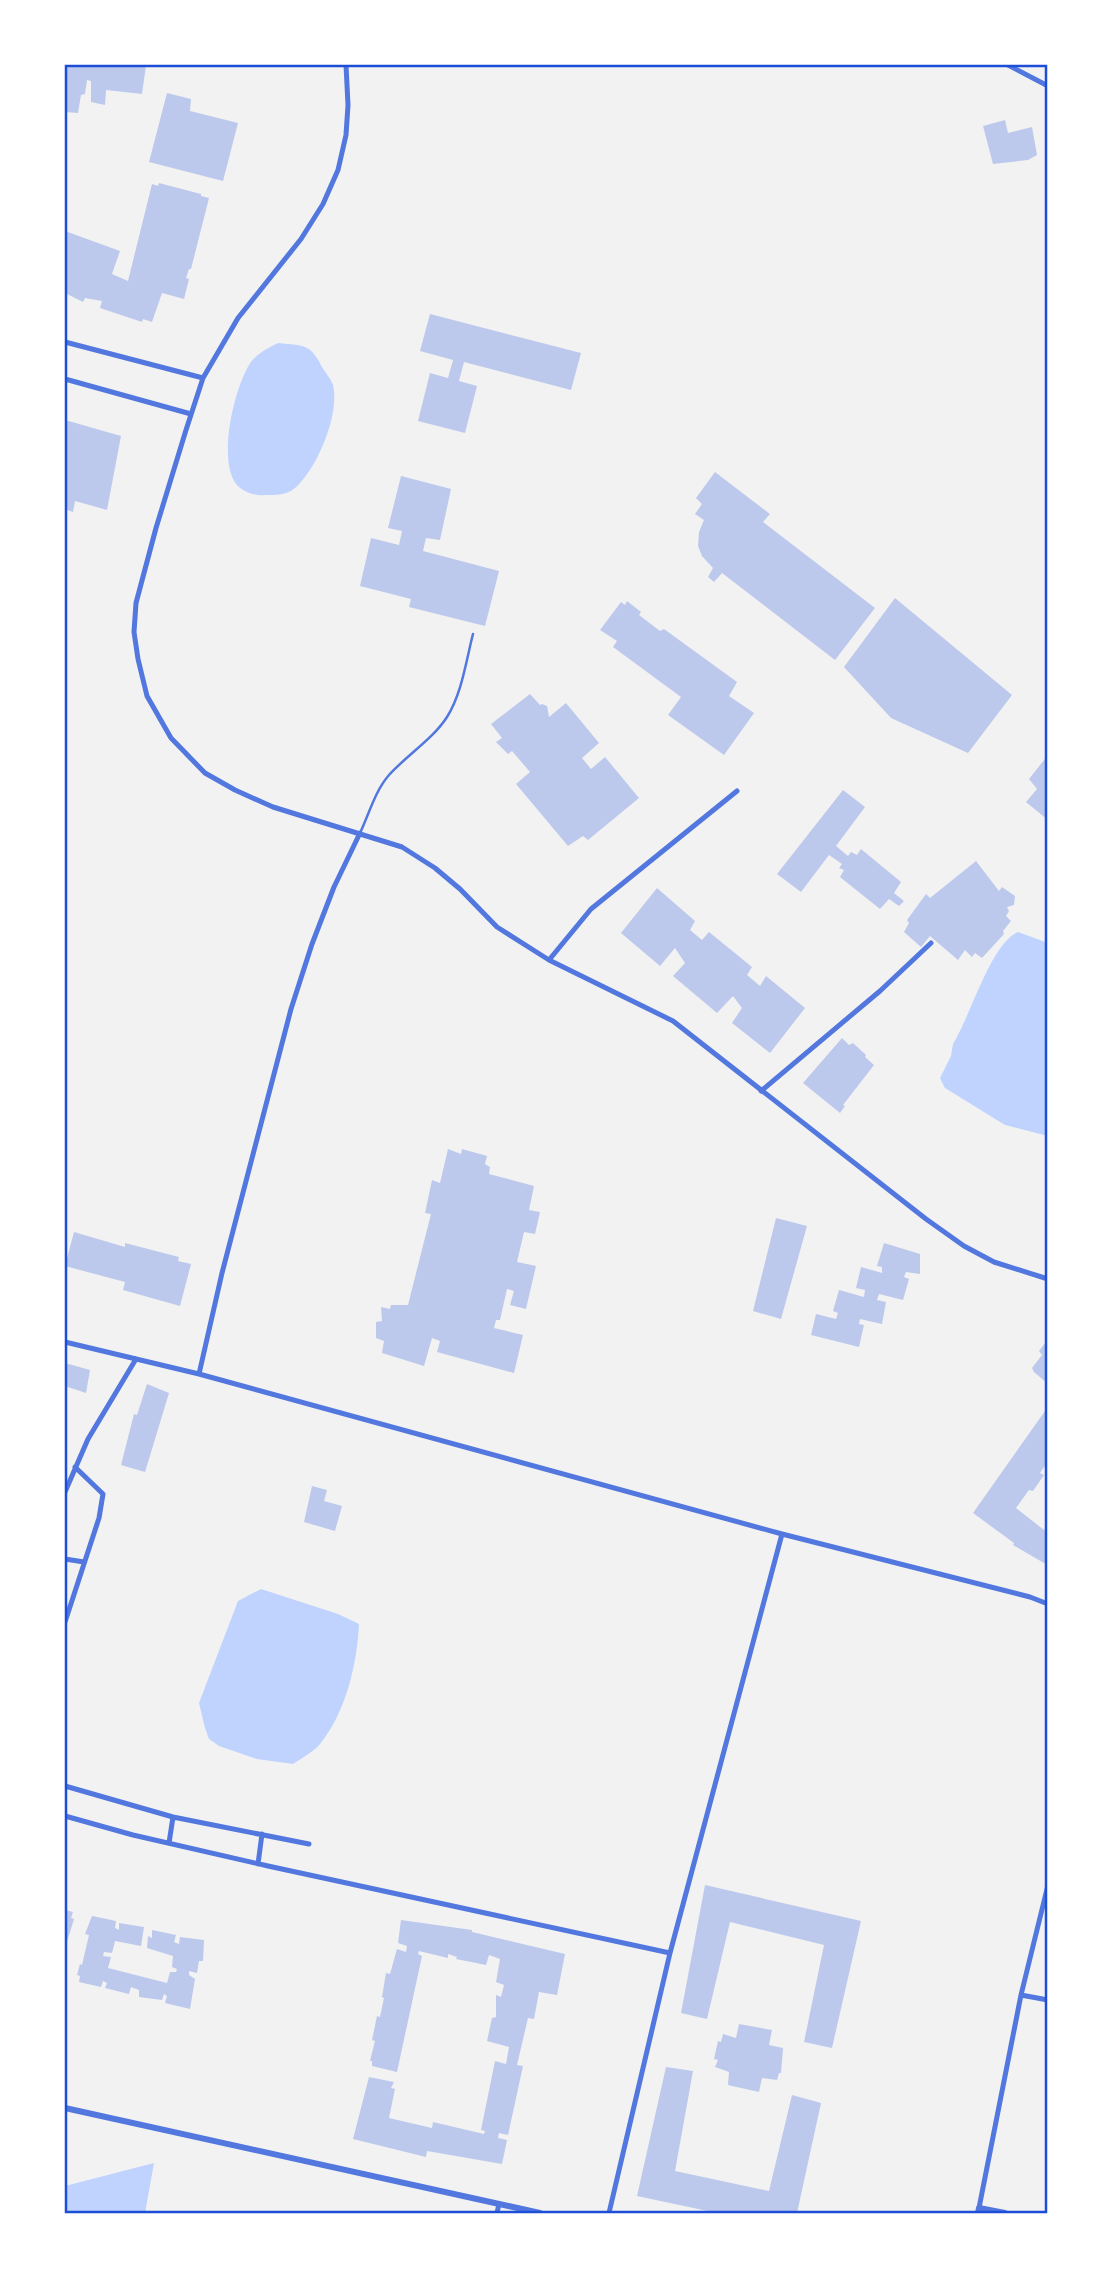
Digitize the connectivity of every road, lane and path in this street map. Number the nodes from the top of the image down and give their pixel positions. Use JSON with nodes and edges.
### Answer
{"nodes":[{"id":1,"x":346,"y":65,"type":"edge"},
{"id":2,"x":1008,"y":65,"type":"edge"},
{"id":3,"x":1048,"y":86,"type":"edge"},
{"id":4,"x":65,"y":342,"type":"edge"},
{"id":5,"x":65,"y":379,"type":"edge"},
{"id":6,"x":203,"y":379,"type":"junction"},
{"id":7,"x":191,"y":414,"type":"junction"},
{"id":8,"x":473,"y":634,"type":"dead end"},
{"id":9,"x":737,"y":792,"type":"dead end"},
{"id":10,"x":360,"y":833,"type":"junction"},
{"id":11,"x":931,"y":943,"type":"dead end"},
{"id":12,"x":549,"y":960,"type":"junction"},
{"id":13,"x":761,"y":1091,"type":"junction"},
{"id":14,"x":1048,"y":1279,"type":"edge"},
{"id":15,"x":65,"y":1342,"type":"edge"},
{"id":16,"x":136,"y":1359,"type":"junction"},
{"id":17,"x":199,"y":1374,"type":"junction"},
{"id":18,"x":75,"y":1467,"type":"junction"},
{"id":19,"x":65,"y":1492,"type":"edge"},
{"id":20,"x":782,"y":1534,"type":"junction"},
{"id":21,"x":65,"y":1559,"type":"edge"},
{"id":22,"x":85,"y":1562,"type":"junction"},
{"id":23,"x":1048,"y":1604,"type":"edge"},
{"id":24,"x":65,"y":1622,"type":"edge"},
{"id":25,"x":65,"y":1786,"type":"edge"},
{"id":26,"x":65,"y":1816,"type":"edge"},
{"id":27,"x":173,"y":1816,"type":"junction"},
{"id":28,"x":262,"y":1834,"type":"junction"},
{"id":29,"x":169,"y":1843,"type":"junction"},
{"id":30,"x":309,"y":1844,"type":"dead end"},
{"id":31,"x":258,"y":1864,"type":"junction"},
{"id":32,"x":1048,"y":1885,"type":"edge"},
{"id":33,"x":670,"y":1953,"type":"junction"},
{"id":34,"x":1021,"y":1995,"type":"junction"},
{"id":35,"x":1048,"y":2000,"type":"edge"},
{"id":36,"x":65,"y":2108,"type":"edge"},
{"id":37,"x":499,"y":2204,"type":"junction"},
{"id":38,"x":978,"y":2211,"type":"edge"},
{"id":39,"x":497,"y":2213,"type":"edge"},
{"id":40,"x":540,"y":2213,"type":"edge"},
{"id":41,"x":609,"y":2213,"type":"edge"},
{"id":42,"x":1005,"y":2213,"type":"edge"}],
"edges":[{"from":1,"to":6,"type":"street"},
{"from":2,"to":3,"type":"street"},
{"from":4,"to":6,"type":"street"},
{"from":5,"to":7,"type":"street"},
{"from":6,"to":7,"type":"street"},
{"from":7,"to":10,"type":"street"},
{"from":8,"to":10,"type":"lane"},
{"from":9,"to":12,"type":"street"},
{"from":10,"to":12,"type":"street"},
{"from":10,"to":17,"type":"street"},
{"from":11,"to":13,"type":"street"},
{"from":12,"to":13,"type":"street"},
{"from":13,"to":14,"type":"street"},
{"from":15,"to":16,"type":"street"},
{"from":16,"to":17,"type":"street"},
{"from":16,"to":18,"type":"street"},
{"from":17,"to":20,"type":"street"},
{"from":18,"to":19,"type":"street"},
{"from":18,"to":22,"type":"street"},
{"from":20,"to":23,"type":"street"},
{"from":20,"to":33,"type":"street"},
{"from":21,"to":22,"type":"street"},
{"from":22,"to":24,"type":"street"},
{"from":25,"to":27,"type":"street"},
{"from":26,"to":29,"type":"street"},
{"from":27,"to":28,"type":"street"},
{"from":27,"to":29,"type":"street"},
{"from":28,"to":30,"type":"street"},
{"from":28,"to":31,"type":"street"},
{"from":29,"to":31,"type":"street"},
{"from":31,"to":33,"type":"street"},
{"from":32,"to":34,"type":"street"},
{"from":33,"to":41,"type":"street"},
{"from":34,"to":35,"type":"street"},
{"from":34,"to":38,"type":"street"},
{"from":36,"to":37,"type":"street"},
{"from":37,"to":39,"type":"street"},
{"from":37,"to":40,"type":"street"},
{"from":38,"to":42,"type":"street"}]}
